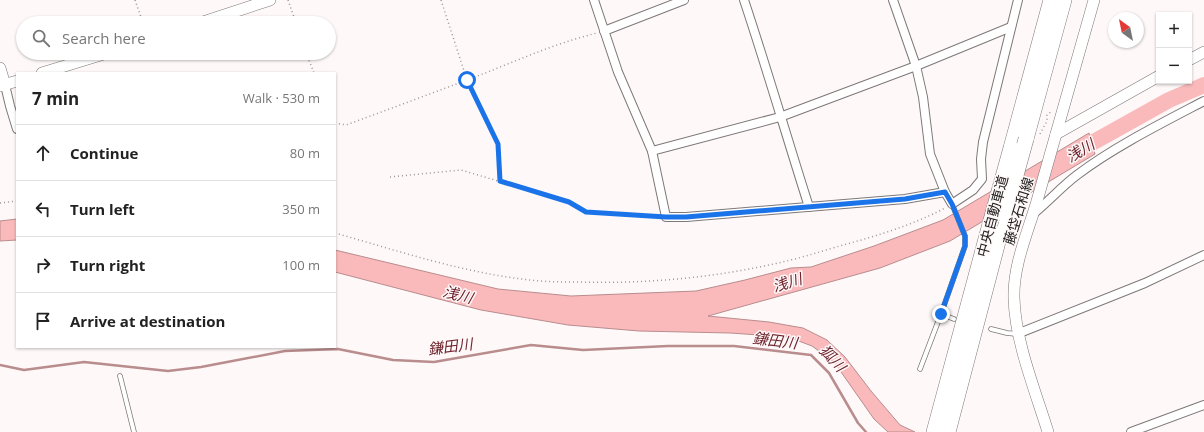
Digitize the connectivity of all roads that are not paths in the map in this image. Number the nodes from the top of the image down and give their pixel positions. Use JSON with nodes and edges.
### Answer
{"nodes":[{"id":1,"x":270,"y":0,"type":"edge"},
{"id":2,"x":594,"y":0,"type":"edge"},
{"id":3,"x":684,"y":0,"type":"edge"},
{"id":4,"x":744,"y":0,"type":"edge"},
{"id":5,"x":893,"y":0,"type":"edge"},
{"id":6,"x":1018,"y":0,"type":"edge"},
{"id":7,"x":1051,"y":0,"type":"edge"},
{"id":8,"x":1064,"y":0,"type":"edge"},
{"id":9,"x":1094,"y":0,"type":"edge"},
{"id":10,"x":221,"y":16,"type":"edge"},
{"id":11,"x":1011,"y":27,"type":"junction"},
{"id":12,"x":604,"y":31,"type":"junction"},
{"id":13,"x":1204,"y":52,"type":"edge"},
{"id":14,"x":1192,"y":58,"type":"edge"},
{"id":15,"x":84,"y":60,"type":"edge"},
{"id":16,"x":916,"y":66,"type":"junction"},
{"id":17,"x":0,"y":68,"type":"edge"},
{"id":18,"x":45,"y":72,"type":"edge"},
{"id":19,"x":1156,"y":78,"type":"edge"},
{"id":20,"x":16,"y":81,"type":"edge"},
{"id":21,"x":3,"y":85,"type":"edge"},
{"id":22,"x":1204,"y":100,"type":"edge"},
{"id":23,"x":780,"y":117,"type":"junction"},
{"id":24,"x":16,"y":126,"type":"edge"},
{"id":25,"x":1056,"y":134,"type":"junction"},
{"id":26,"x":652,"y":151,"type":"junction"},
{"id":27,"x":945,"y":192,"type":"junction"},
{"id":28,"x":809,"y":207,"type":"junction"},
{"id":29,"x":953,"y":207,"type":"junction"},
{"id":30,"x":1033,"y":214,"type":"junction"},
{"id":31,"x":1204,"y":254,"type":"edge"},
{"id":32,"x":941,"y":314,"type":"junction"},
{"id":33,"x":954,"y":318,"type":"dead end"},
{"id":34,"x":991,"y":329,"type":"dead end"},
{"id":35,"x":1017,"y":334,"type":"junction"},
{"id":36,"x":920,"y":368,"type":"dead end"},
{"id":37,"x":120,"y":376,"type":"dead end"},
{"id":38,"x":1204,"y":405,"type":"edge"},
{"id":39,"x":943,"y":427,"type":"edge"},
{"id":40,"x":134,"y":432,"type":"edge"},
{"id":41,"x":1048,"y":432,"type":"edge"},
{"id":42,"x":1131,"y":432,"type":"edge"}],
"edges":[{"from":1,"to":10,"type":"main road"},
{"from":2,"to":12,"type":"street"},
{"from":3,"to":12,"type":"street"},
{"from":4,"to":23,"type":"street"},
{"from":5,"to":16,"type":"street"},
{"from":6,"to":11,"type":"street"},
{"from":7,"to":39,"type":"highway","name":"中央自動車道","bridge":true},
{"from":8,"to":39,"type":"highway","name":"中央自動車道","bridge":true},
{"from":9,"to":25,"type":"main road","name":"藤垈石和線"},
{"from":11,"to":16,"type":"street"},
{"from":11,"to":29,"type":"street"},
{"from":12,"to":26,"type":"street"},
{"from":13,"to":14,"type":"main road"},
{"from":15,"to":18,"type":"main road"},
{"from":16,"to":23,"type":"street"},
{"from":16,"to":27,"type":"street"},
{"from":17,"to":21,"type":"main road"},
{"from":19,"to":25,"type":"main road"},
{"from":20,"to":21,"type":"main road"},
{"from":21,"to":24,"type":"street"},
{"from":22,"to":30,"type":"street"},
{"from":23,"to":26,"type":"street"},
{"from":23,"to":28,"type":"street"},
{"from":25,"to":30,"type":"main road","name":"藤垈石和線"},
{"from":26,"to":28,"type":"street"},
{"from":27,"to":28,"type":"street"},
{"from":27,"to":29,"type":"street"},
{"from":29,"to":32,"type":"lane"},
{"from":30,"to":35,"type":"main road","name":"藤垈石和線"},
{"from":31,"to":35,"type":"street"},
{"from":32,"to":33,"type":"lane"},
{"from":32,"to":36,"type":"lane"},
{"from":34,"to":35,"type":"lane"},
{"from":35,"to":41,"type":"main road","name":"藤垈石和線"},
{"from":37,"to":40,"type":"lane"},
{"from":38,"to":42,"type":"street"}]}
